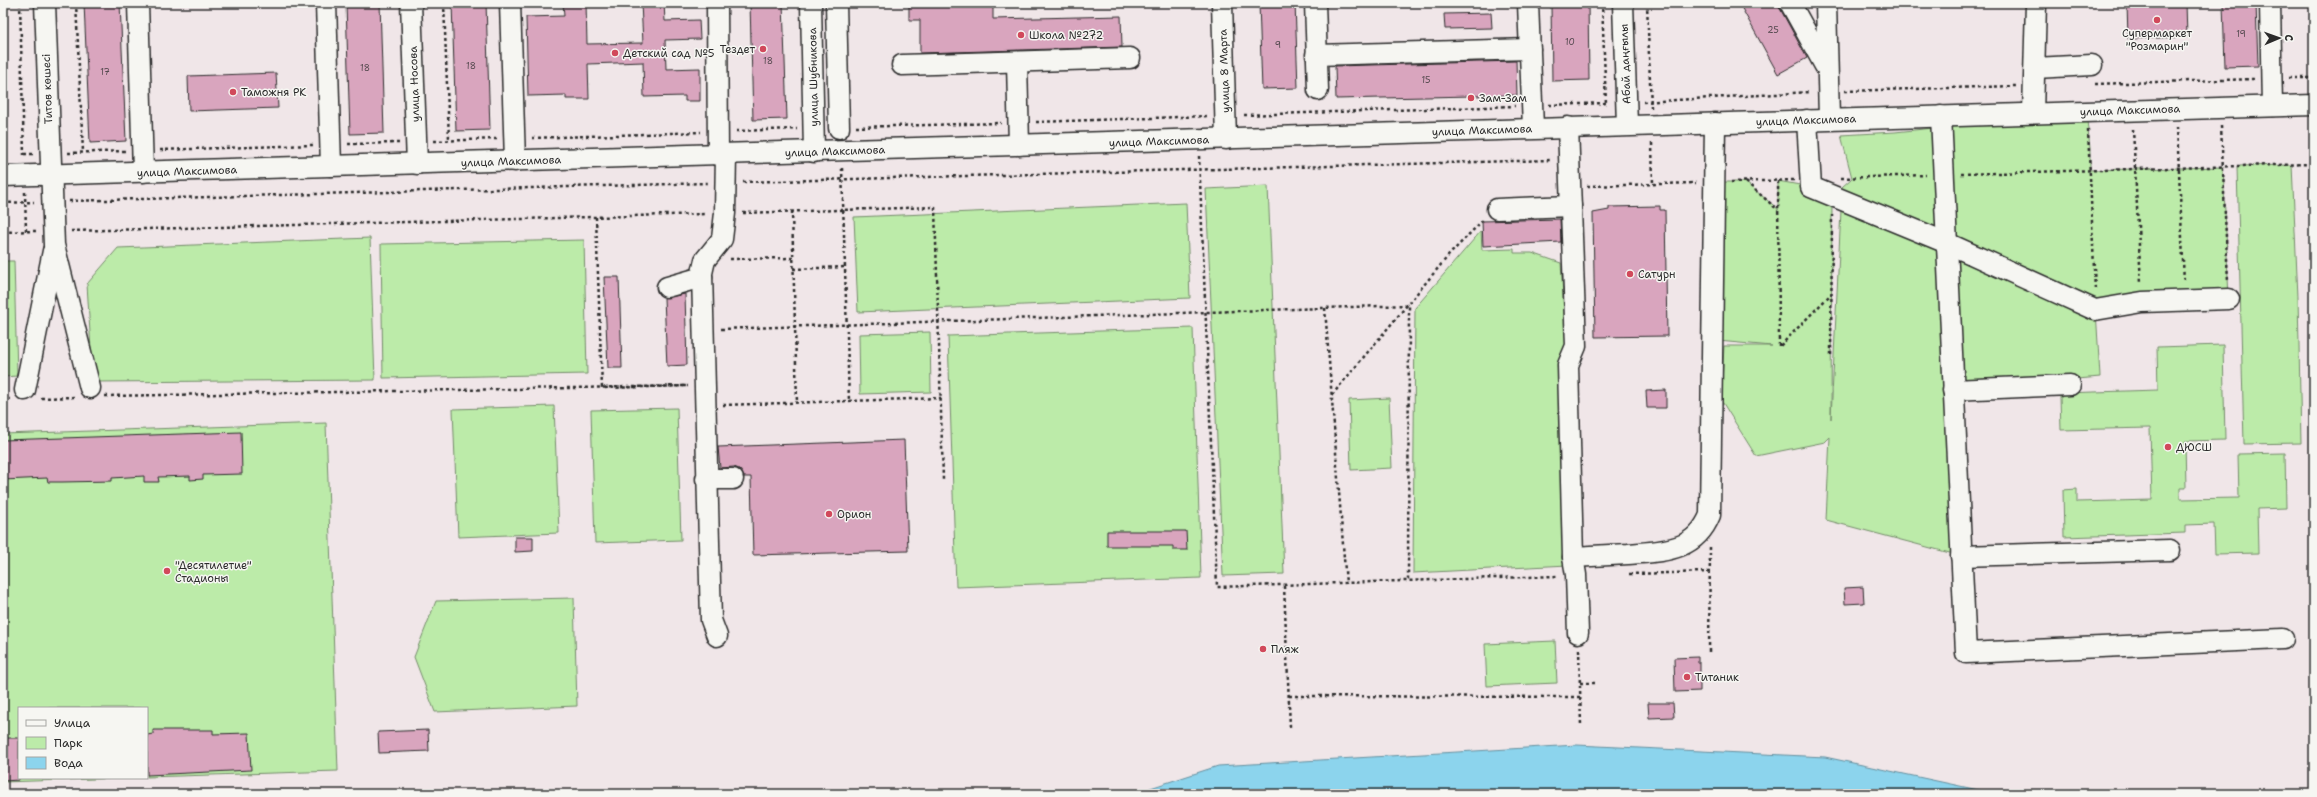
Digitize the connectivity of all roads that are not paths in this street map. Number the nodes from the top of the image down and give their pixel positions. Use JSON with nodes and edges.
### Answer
{"nodes":[{"id":1,"x":45,"y":3,"type":"edge"},
{"id":2,"x":138,"y":3,"type":"edge"},
{"id":3,"x":326,"y":3,"type":"edge"},
{"id":4,"x":412,"y":3,"type":"edge"},
{"id":5,"x":510,"y":3,"type":"edge"},
{"id":6,"x":717,"y":3,"type":"edge"},
{"id":7,"x":800,"y":3,"type":"edge"},
{"id":8,"x":811,"y":3,"type":"edge"},
{"id":9,"x":836,"y":3,"type":"edge"},
{"id":10,"x":1222,"y":3,"type":"edge"},
{"id":11,"x":1314,"y":3,"type":"edge"},
{"id":12,"x":1528,"y":3,"type":"edge"},
{"id":13,"x":1623,"y":3,"type":"edge"},
{"id":14,"x":1790,"y":3,"type":"edge"},
{"id":15,"x":1826,"y":3,"type":"edge"},
{"id":16,"x":2036,"y":3,"type":"edge"},
{"id":17,"x":2270,"y":3,"type":"edge"},
{"id":18,"x":1530,"y":49,"type":"junction"},
{"id":19,"x":1316,"y":55,"type":"junction"},
{"id":20,"x":1130,"y":58,"type":"dead end"},
{"id":21,"x":1017,"y":62,"type":"junction"},
{"id":22,"x":902,"y":65,"type":"dead end"},
{"id":23,"x":1827,"y":68,"type":"junction"},
{"id":24,"x":2091,"y":75,"type":"road end"},
{"id":25,"x":2034,"y":77,"type":"junction"},
{"id":26,"x":1318,"y":90,"type":"dead end"},
{"id":27,"x":2314,"y":105,"type":"edge"},
{"id":28,"x":2272,"y":106,"type":"junction"},
{"id":29,"x":2033,"y":113,"type":"junction"},
{"id":30,"x":1940,"y":116,"type":"junction"},
{"id":31,"x":1829,"y":118,"type":"junction"},
{"id":32,"x":1807,"y":120,"type":"junction"},
{"id":33,"x":1715,"y":123,"type":"junction"},
{"id":34,"x":1627,"y":125,"type":"junction"},
{"id":35,"x":1568,"y":127,"type":"junction"},
{"id":36,"x":839,"y":128,"type":"road end"},
{"id":37,"x":1533,"y":128,"type":"junction"},
{"id":38,"x":804,"y":129,"type":"road end"},
{"id":39,"x":1226,"y":139,"type":"junction"},
{"id":40,"x":1019,"y":145,"type":"junction"},
{"id":41,"x":814,"y":152,"type":"junction"},
{"id":42,"x":722,"y":155,"type":"junction"},
{"id":43,"x":515,"y":161,"type":"junction"},
{"id":44,"x":416,"y":164,"type":"junction"},
{"id":45,"x":331,"y":166,"type":"junction"},
{"id":46,"x":143,"y":172,"type":"junction"},
{"id":47,"x":50,"y":175,"type":"junction"},
{"id":48,"x":3,"y":176,"type":"edge"},
{"id":49,"x":1571,"y":206,"type":"junction"},
{"id":50,"x":1497,"y":210,"type":"road end"},
{"id":51,"x":54,"y":238,"type":"junction"},
{"id":52,"x":1947,"y":243,"type":"junction"},
{"id":53,"x":704,"y":269,"type":"junction"},
{"id":54,"x":667,"y":287,"type":"dead end"},
{"id":55,"x":2229,"y":299,"type":"road end"},
{"id":56,"x":2070,"y":385,"type":"dead end"},
{"id":57,"x":1953,"y":390,"type":"junction"},
{"id":58,"x":90,"y":394,"type":"road end"},
{"id":59,"x":25,"y":396,"type":"road end"},
{"id":60,"x":706,"y":479,"type":"junction"},
{"id":61,"x":733,"y":479,"type":"dead end"},
{"id":62,"x":2170,"y":550,"type":"dead end"},
{"id":63,"x":1961,"y":556,"type":"junction"},
{"id":64,"x":1575,"y":566,"type":"junction"},
{"id":65,"x":1578,"y":633,"type":"road end"},
{"id":66,"x":717,"y":636,"type":"dead end"},
{"id":67,"x":2283,"y":639,"type":"dead end"}],
"edges":[{"from":1,"to":47,"type":"street","name":"Титов көшесі"},
{"from":2,"to":46,"type":"street"},
{"from":3,"to":45,"type":"street"},
{"from":4,"to":44,"type":"street","name":"улица Носова"},
{"from":5,"to":43,"type":"street"},
{"from":6,"to":42,"type":"street"},
{"from":7,"to":38,"type":"street"},
{"from":8,"to":41,"type":"street","name":"улица Шубникова"},
{"from":9,"to":36,"type":"street"},
{"from":10,"to":39,"type":"street","name":"улица 8 Марта"},
{"from":11,"to":19,"type":"street"},
{"from":12,"to":18,"type":"street"},
{"from":13,"to":34,"type":"street","name":"Абай даңғылы"},
{"from":14,"to":23,"type":"street"},
{"from":15,"to":23,"type":"street"},
{"from":16,"to":25,"type":"street"},
{"from":17,"to":28,"type":"street"},
{"from":18,"to":19,"type":"street"},
{"from":18,"to":37,"type":"street"},
{"from":19,"to":26,"type":"street"},
{"from":20,"to":21,"type":"street"},
{"from":21,"to":22,"type":"street"},
{"from":21,"to":40,"type":"street"},
{"from":23,"to":31,"type":"street"},
{"from":24,"to":25,"type":"street"},
{"from":25,"to":29,"type":"street"},
{"from":27,"to":28,"type":"street","name":"улица Максимова"},
{"from":28,"to":29,"type":"street","name":"улица Максимова"},
{"from":29,"to":30,"type":"street","name":"улица Максимова"},
{"from":30,"to":31,"type":"street","name":"улица Максимова"},
{"from":30,"to":52,"type":"street"},
{"from":31,"to":32,"type":"street","name":"улица Максимова"},
{"from":32,"to":33,"type":"street","name":"улица Максимова"},
{"from":32,"to":52,"type":"street"},
{"from":33,"to":34,"type":"street","name":"улица Максимова"},
{"from":33,"to":64,"type":"street"},
{"from":34,"to":35,"type":"street","name":"улица Максимова"},
{"from":35,"to":37,"type":"street","name":"улица Максимова"},
{"from":35,"to":49,"type":"street"},
{"from":37,"to":39,"type":"street","name":"улица Максимова"},
{"from":39,"to":40,"type":"street","name":"улица Максимова"},
{"from":40,"to":41,"type":"street","name":"улица Максимова"},
{"from":41,"to":42,"type":"street","name":"улица Максимова"},
{"from":42,"to":43,"type":"street","name":"улица Максимова"},
{"from":42,"to":53,"type":"street"},
{"from":43,"to":44,"type":"street","name":"улица Максимова"},
{"from":44,"to":45,"type":"street","name":"улица Максимова"},
{"from":45,"to":46,"type":"street","name":"улица Максимова"},
{"from":46,"to":47,"type":"street","name":"улица Максимова"},
{"from":47,"to":48,"type":"street","name":"улица Максимова"},
{"from":47,"to":51,"type":"street","name":"Титов көшесі"},
{"from":49,"to":50,"type":"street"},
{"from":49,"to":64,"type":"street"},
{"from":51,"to":58,"type":"street"},
{"from":51,"to":59,"type":"street"},
{"from":52,"to":55,"type":"street"},
{"from":52,"to":57,"type":"street"},
{"from":53,"to":54,"type":"street"},
{"from":53,"to":60,"type":"street"},
{"from":56,"to":57,"type":"street"},
{"from":57,"to":63,"type":"street"},
{"from":60,"to":61,"type":"street"},
{"from":60,"to":66,"type":"street"},
{"from":62,"to":63,"type":"street"},
{"from":63,"to":67,"type":"street"},
{"from":64,"to":65,"type":"street"}]}
